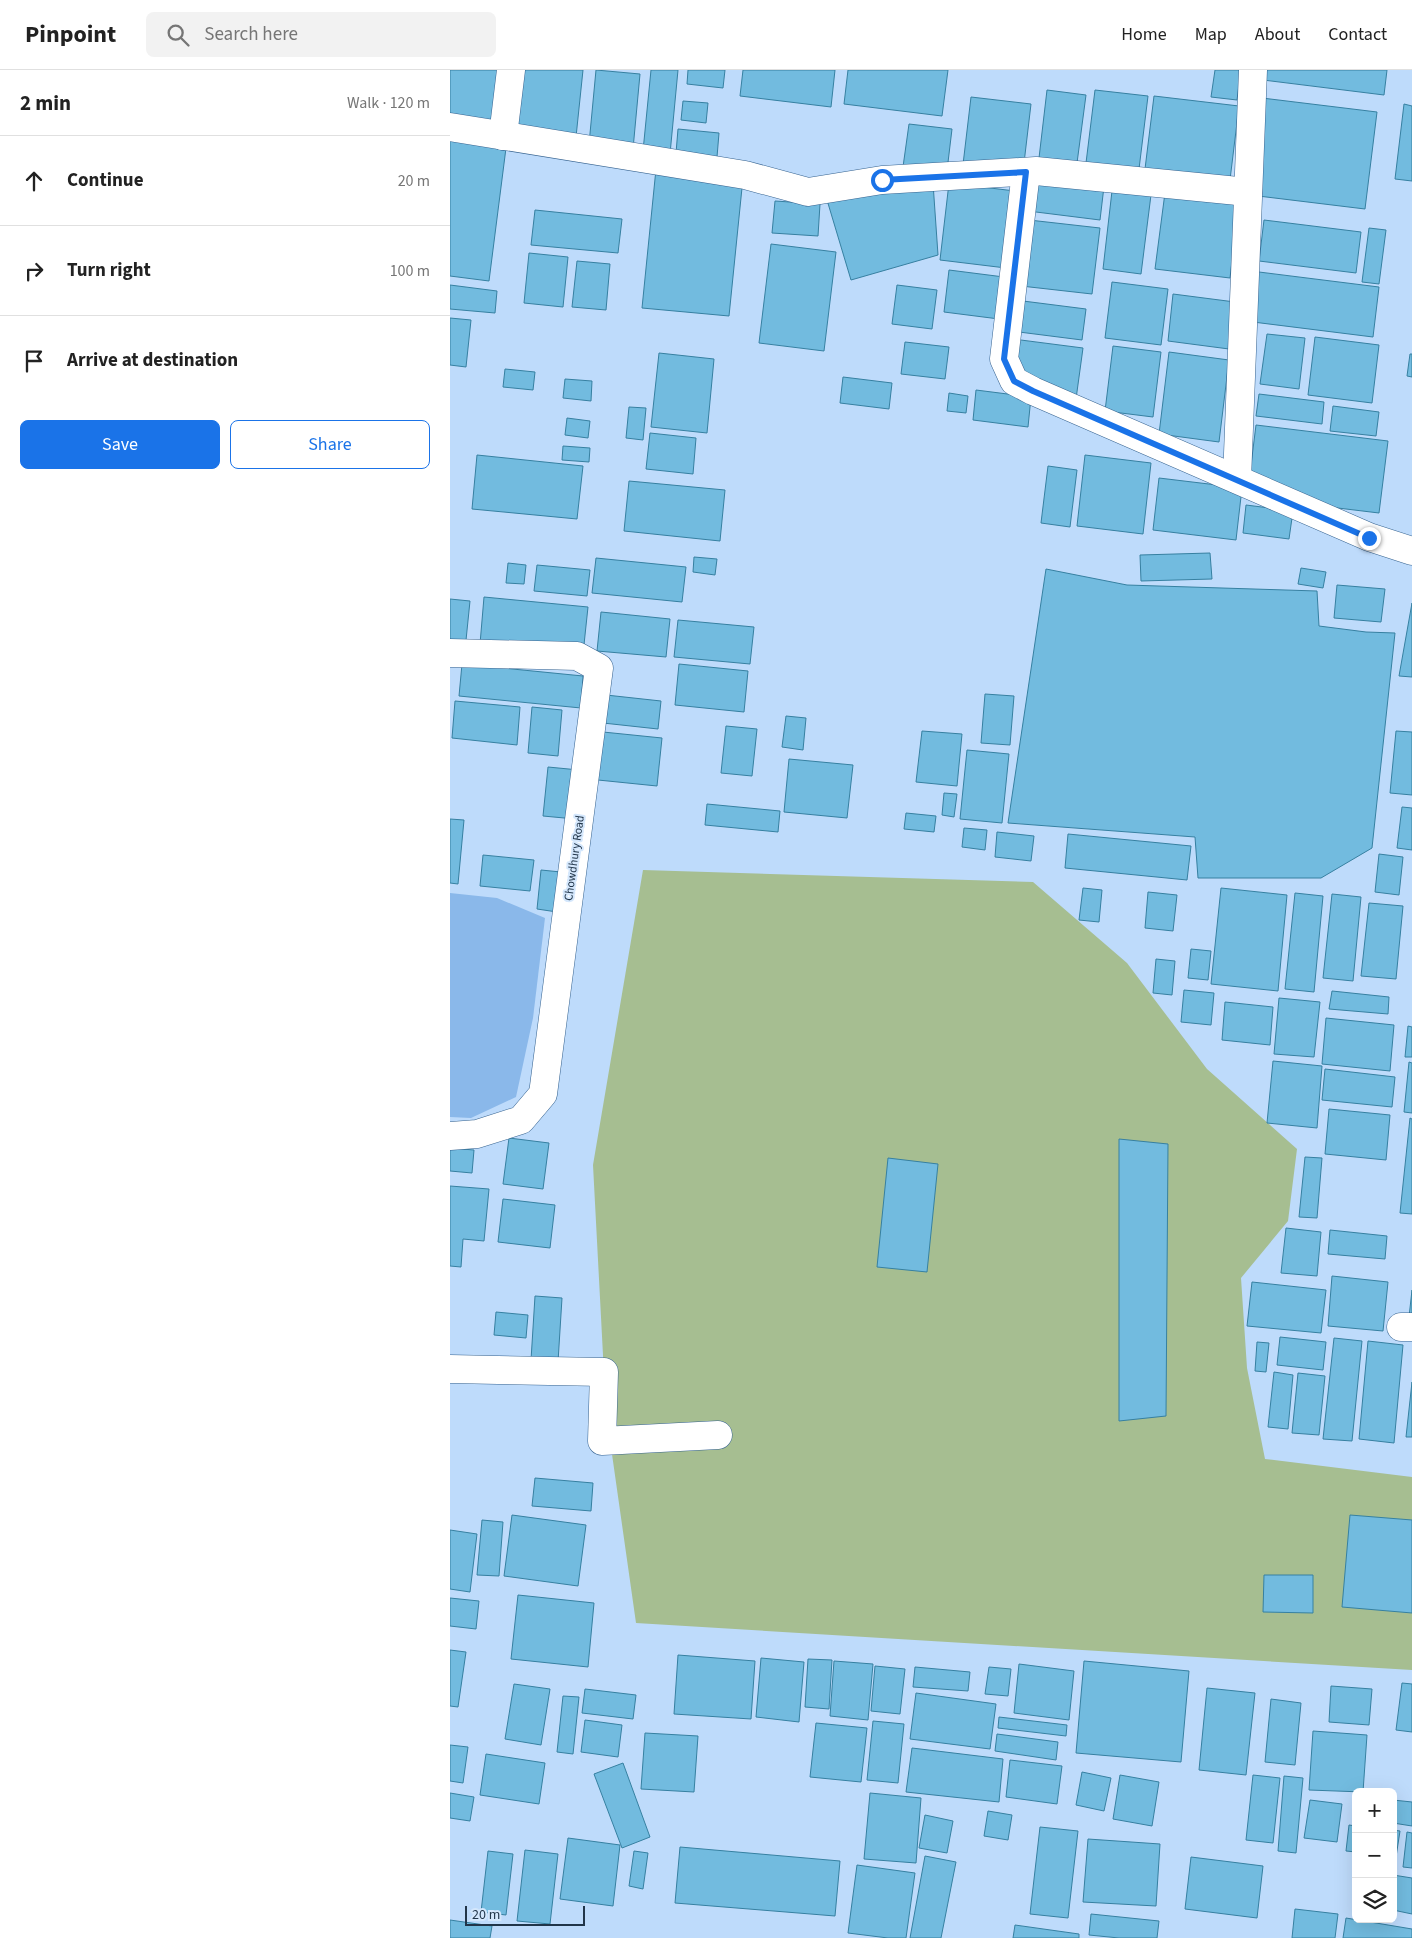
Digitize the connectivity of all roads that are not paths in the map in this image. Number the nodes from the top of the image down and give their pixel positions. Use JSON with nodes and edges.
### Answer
{"nodes":[{"id":1,"x":511,"y":70,"type":"edge"},
{"id":2,"x":1253,"y":70,"type":"edge"},
{"id":3,"x":450,"y":127,"type":"edge"},
{"id":4,"x":504,"y":136,"type":"junction"},
{"id":5,"x":1026,"y":172,"type":"junction"},
{"id":6,"x":1248,"y":192,"type":"junction"},
{"id":7,"x":1238,"y":479,"type":"junction"},
{"id":8,"x":1412,"y":551,"type":"edge"},
{"id":9,"x":450,"y":653,"type":"edge"},
{"id":10,"x":450,"y":1136,"type":"edge"},
{"id":11,"x":450,"y":1369,"type":"edge"},
{"id":12,"x":718,"y":1435,"type":"dead end"}],
"edges":[{"from":1,"to":4,"type":"street"},
{"from":2,"to":6,"type":"street"},
{"from":3,"to":4,"type":"street"},
{"from":4,"to":5,"type":"street"},
{"from":5,"to":6,"type":"street"},
{"from":5,"to":7,"type":"street"},
{"from":6,"to":7,"type":"street"},
{"from":7,"to":8,"type":"street"},
{"from":9,"to":10,"type":"street","name":"Chowdhury Road"},
{"from":11,"to":12,"type":"street"}]}
